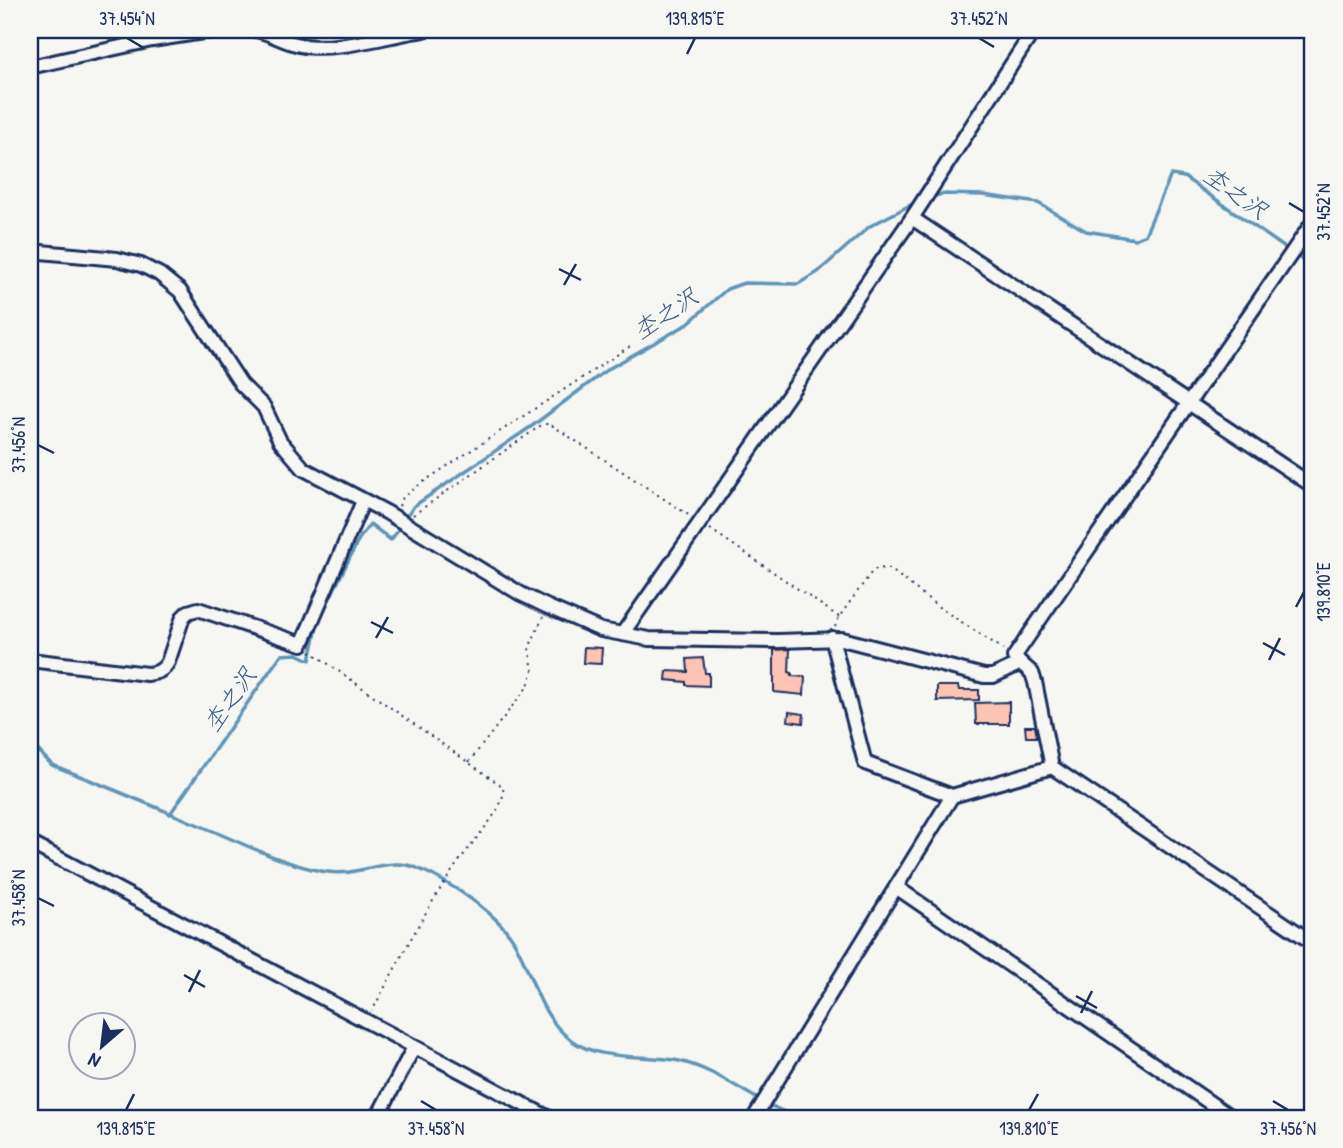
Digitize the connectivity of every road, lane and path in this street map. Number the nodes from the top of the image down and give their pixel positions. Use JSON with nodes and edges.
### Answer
{"nodes":[{"id":1,"x":216,"y":30,"type":"edge"},
{"id":2,"x":255,"y":30,"type":"edge"},
{"id":3,"x":424,"y":30,"type":"edge"},
{"id":4,"x":1034,"y":30,"type":"edge"},
{"id":5,"x":30,"y":67,"type":"edge"},
{"id":6,"x":912,"y":218,"type":"junction"},
{"id":7,"x":1313,"y":222,"type":"edge"},
{"id":8,"x":30,"y":251,"type":"edge"},
{"id":9,"x":632,"y":345,"type":"dead end"},
{"id":10,"x":1189,"y":402,"type":"junction"},
{"id":11,"x":1313,"y":486,"type":"edge"},
{"id":12,"x":363,"y":501,"type":"junction"},
{"id":13,"x":391,"y":515,"type":"junction"},
{"id":14,"x":699,"y":522,"type":"junction"},
{"id":15,"x":405,"y":524,"type":"junction"},
{"id":16,"x":548,"y":607,"type":"junction"},
{"id":17,"x":839,"y":617,"type":"junction"},
{"id":18,"x":623,"y":633,"type":"junction"},
{"id":19,"x":832,"y":638,"type":"junction"},
{"id":20,"x":302,"y":645,"type":"junction"},
{"id":21,"x":30,"y":660,"type":"edge"},
{"id":22,"x":1018,"y":660,"type":"junction"},
{"id":23,"x":469,"y":763,"type":"junction"},
{"id":24,"x":1052,"y":767,"type":"junction"},
{"id":25,"x":952,"y":796,"type":"junction"},
{"id":26,"x":30,"y":842,"type":"edge"},
{"id":27,"x":896,"y":887,"type":"junction"},
{"id":28,"x":1313,"y":943,"type":"edge"},
{"id":29,"x":367,"y":1021,"type":"junction"},
{"id":30,"x":414,"y":1047,"type":"junction"},
{"id":31,"x":376,"y":1118,"type":"edge"},
{"id":32,"x":549,"y":1118,"type":"edge"},
{"id":33,"x":754,"y":1118,"type":"edge"},
{"id":34,"x":1232,"y":1118,"type":"edge"}],
"edges":[{"from":1,"to":5,"type":"street"},
{"from":2,"to":3,"type":"street"},
{"from":4,"to":6,"type":"street"},
{"from":6,"to":10,"type":"street"},
{"from":6,"to":14,"type":"street"},
{"from":7,"to":10,"type":"street"},
{"from":8,"to":12,"type":"street"},
{"from":9,"to":13,"type":"path"},
{"from":10,"to":11,"type":"street"},
{"from":10,"to":22,"type":"street"},
{"from":12,"to":13,"type":"street"},
{"from":12,"to":20,"type":"street"},
{"from":13,"to":15,"type":"street"},
{"from":14,"to":15,"type":"path"},
{"from":14,"to":17,"type":"path"},
{"from":14,"to":18,"type":"street"},
{"from":15,"to":16,"type":"street"},
{"from":16,"to":18,"type":"street"},
{"from":16,"to":23,"type":"path"},
{"from":17,"to":19,"type":"path"},
{"from":17,"to":22,"type":"path"},
{"from":18,"to":19,"type":"street"},
{"from":19,"to":22,"type":"street"},
{"from":19,"to":25,"type":"street"},
{"from":20,"to":21,"type":"street"},
{"from":20,"to":23,"type":"path"},
{"from":22,"to":24,"type":"street"},
{"from":23,"to":29,"type":"path"},
{"from":24,"to":25,"type":"street"},
{"from":24,"to":28,"type":"street"},
{"from":25,"to":27,"type":"street"},
{"from":26,"to":29,"type":"street"},
{"from":27,"to":33,"type":"street"},
{"from":27,"to":34,"type":"street"},
{"from":29,"to":30,"type":"street"},
{"from":30,"to":31,"type":"street"},
{"from":30,"to":32,"type":"street"}]}
